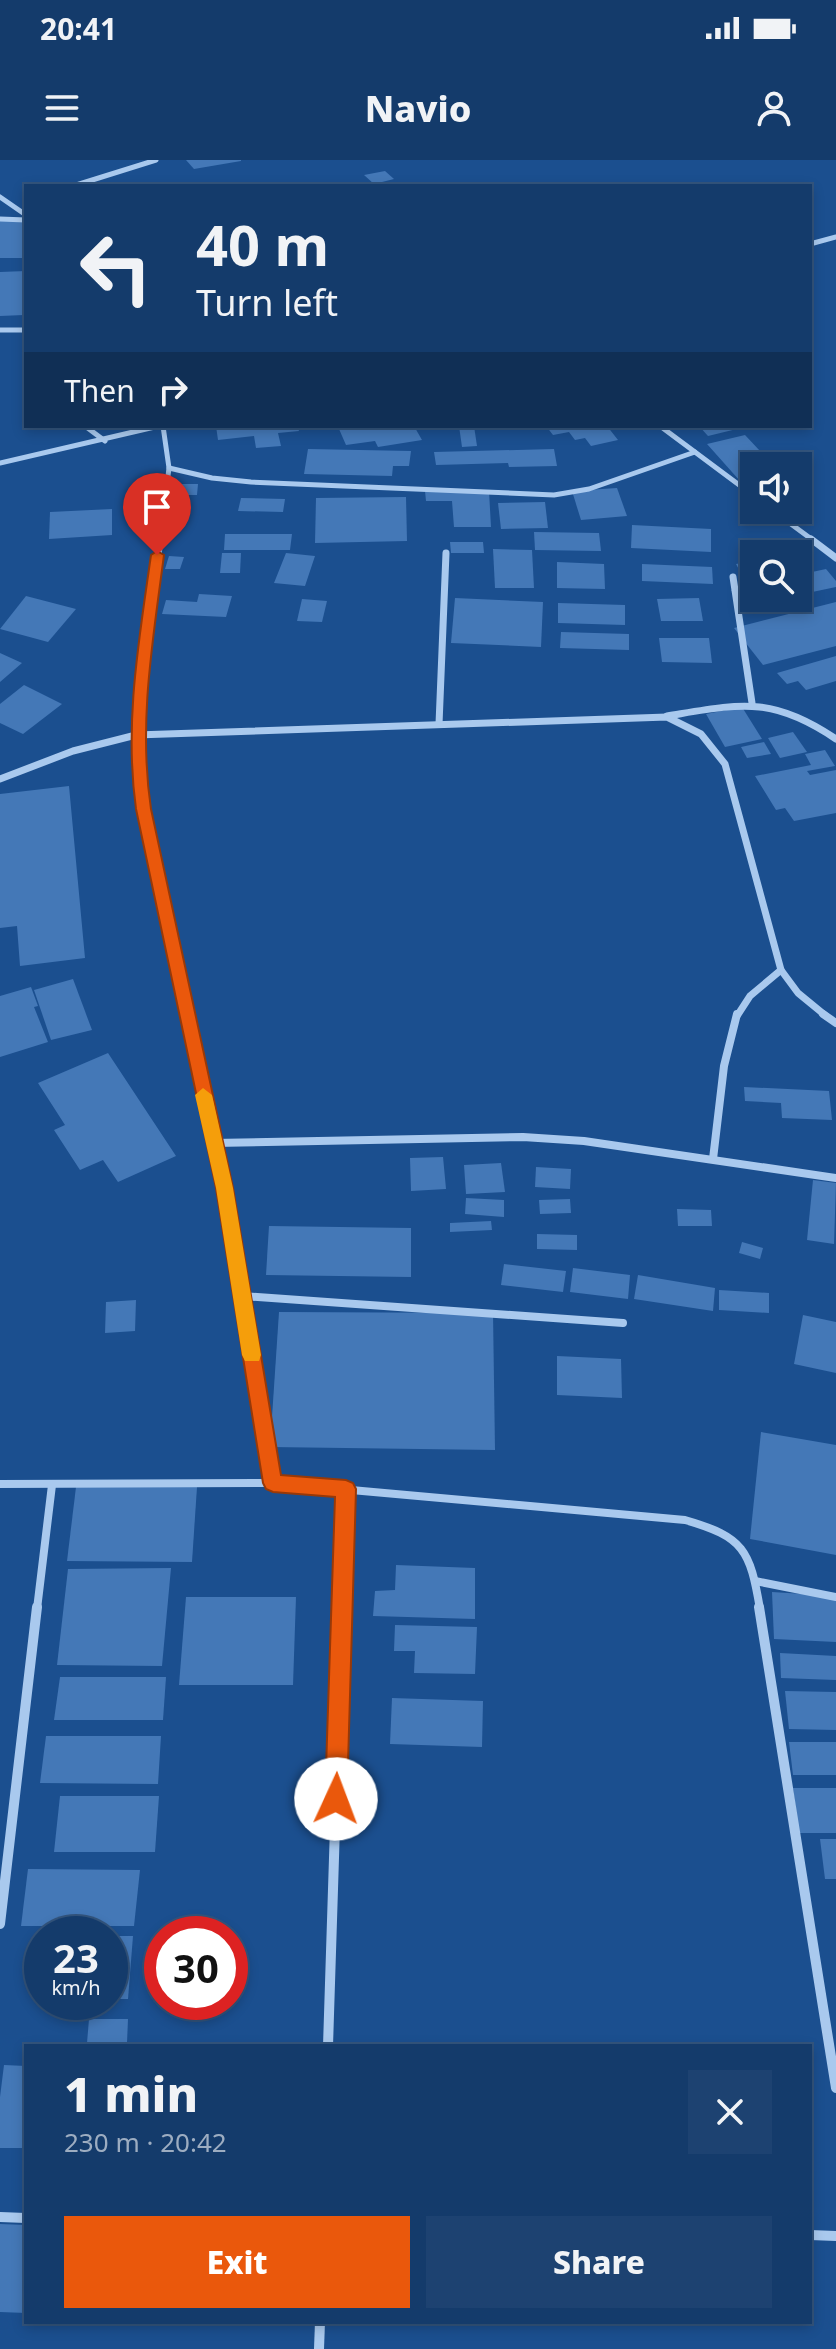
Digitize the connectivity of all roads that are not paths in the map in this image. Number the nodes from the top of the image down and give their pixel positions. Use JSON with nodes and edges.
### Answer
{"nodes":[{"id":1,"x":156,"y":160,"type":"edge"},
{"id":2,"x":79,"y":184,"type":"edge"},
{"id":3,"x":0,"y":197,"type":"edge"},
{"id":4,"x":24,"y":202,"type":"edge"},
{"id":5,"x":12,"y":205,"type":"junction"},
{"id":6,"x":24,"y":215,"type":"edge"},
{"id":7,"x":24,"y":217,"type":"edge"},
{"id":8,"x":0,"y":219,"type":"edge"},
{"id":9,"x":836,"y":237,"type":"edge"},
{"id":10,"x":812,"y":243,"type":"edge"},
{"id":11,"x":0,"y":330,"type":"edge"},
{"id":12,"x":24,"y":330,"type":"edge"},
{"id":13,"x":88,"y":428,"type":"edge"},
{"id":14,"x":154,"y":428,"type":"edge"},
{"id":15,"x":161,"y":428,"type":"edge"},
{"id":16,"x":663,"y":428,"type":"edge"},
{"id":17,"x":105,"y":441,"type":"junction"},
{"id":18,"x":695,"y":452,"type":"junction"},
{"id":19,"x":0,"y":463,"type":"edge"},
{"id":20,"x":169,"y":468,"type":"junction"},
{"id":21,"x":740,"y":486,"type":"edge"},
{"id":22,"x":791,"y":524,"type":"edge"},
{"id":23,"x":446,"y":553,"type":"dead end"},
{"id":24,"x":836,"y":558,"type":"edge"},
{"id":25,"x":733,"y":577,"type":"dead end"},
{"id":26,"x":752,"y":703,"type":"junction"},
{"id":27,"x":667,"y":717,"type":"junction"},
{"id":28,"x":439,"y":724,"type":"junction"},
{"id":29,"x":136,"y":735,"type":"junction"},
{"id":30,"x":836,"y":739,"type":"edge"},
{"id":31,"x":0,"y":779,"type":"edge"},
{"id":32,"x":781,"y":970,"type":"junction"},
{"id":33,"x":836,"y":1023,"type":"edge"},
{"id":34,"x":213,"y":1143,"type":"junction"},
{"id":35,"x":713,"y":1159,"type":"junction"},
{"id":36,"x":836,"y":1178,"type":"edge"},
{"id":37,"x":242,"y":1296,"type":"junction"},
{"id":38,"x":623,"y":1323,"type":"dead end"},
{"id":39,"x":273,"y":1483,"type":"junction"},
{"id":40,"x":0,"y":1484,"type":"edge"},
{"id":41,"x":52,"y":1485,"type":"junction"},
{"id":42,"x":346,"y":1489,"type":"junction"},
{"id":43,"x":755,"y":1581,"type":"junction"},
{"id":44,"x":836,"y":1597,"type":"edge"},
{"id":45,"x":0,"y":1924,"type":"edge"},
{"id":46,"x":328,"y":2044,"type":"edge"},
{"id":47,"x":836,"y":2088,"type":"edge"},
{"id":48,"x":0,"y":2217,"type":"edge"},
{"id":49,"x":24,"y":2218,"type":"edge"},
{"id":50,"x":812,"y":2235,"type":"edge"},
{"id":51,"x":836,"y":2236,"type":"edge"},
{"id":52,"x":320,"y":2324,"type":"edge"},
{"id":53,"x":319,"y":2349,"type":"edge"}],
"edges":[{"from":1,"to":2,"type":"street"},
{"from":3,"to":5,"type":"street"},
{"from":4,"to":5,"type":"street"},
{"from":5,"to":6,"type":"street"},
{"from":7,"to":8,"type":"street"},
{"from":9,"to":10,"type":"street"},
{"from":11,"to":12,"type":"street"},
{"from":13,"to":17,"type":"street"},
{"from":14,"to":17,"type":"street"},
{"from":15,"to":20,"type":"street"},
{"from":16,"to":18,"type":"street"},
{"from":17,"to":19,"type":"street"},
{"from":18,"to":20,"type":"street"},
{"from":18,"to":21,"type":"street"},
{"from":20,"to":29,"type":"street"},
{"from":22,"to":24,"type":"street"},
{"from":23,"to":28,"type":"street"},
{"from":25,"to":26,"type":"street"},
{"from":26,"to":27,"type":"street"},
{"from":26,"to":30,"type":"street"},
{"from":27,"to":28,"type":"street"},
{"from":27,"to":32,"type":"street"},
{"from":28,"to":29,"type":"street"},
{"from":29,"to":31,"type":"street"},
{"from":29,"to":34,"type":"street"},
{"from":32,"to":33,"type":"street"},
{"from":32,"to":35,"type":"street"},
{"from":34,"to":35,"type":"street"},
{"from":34,"to":37,"type":"street"},
{"from":35,"to":36,"type":"street"},
{"from":37,"to":38,"type":"street"},
{"from":37,"to":39,"type":"street"},
{"from":39,"to":41,"type":"street"},
{"from":39,"to":42,"type":"street"},
{"from":40,"to":41,"type":"street"},
{"from":41,"to":45,"type":"street"},
{"from":42,"to":43,"type":"street"},
{"from":42,"to":46,"type":"street"},
{"from":43,"to":44,"type":"street"},
{"from":43,"to":47,"type":"street"},
{"from":48,"to":49,"type":"street"},
{"from":50,"to":51,"type":"street"},
{"from":52,"to":53,"type":"street"}]}
